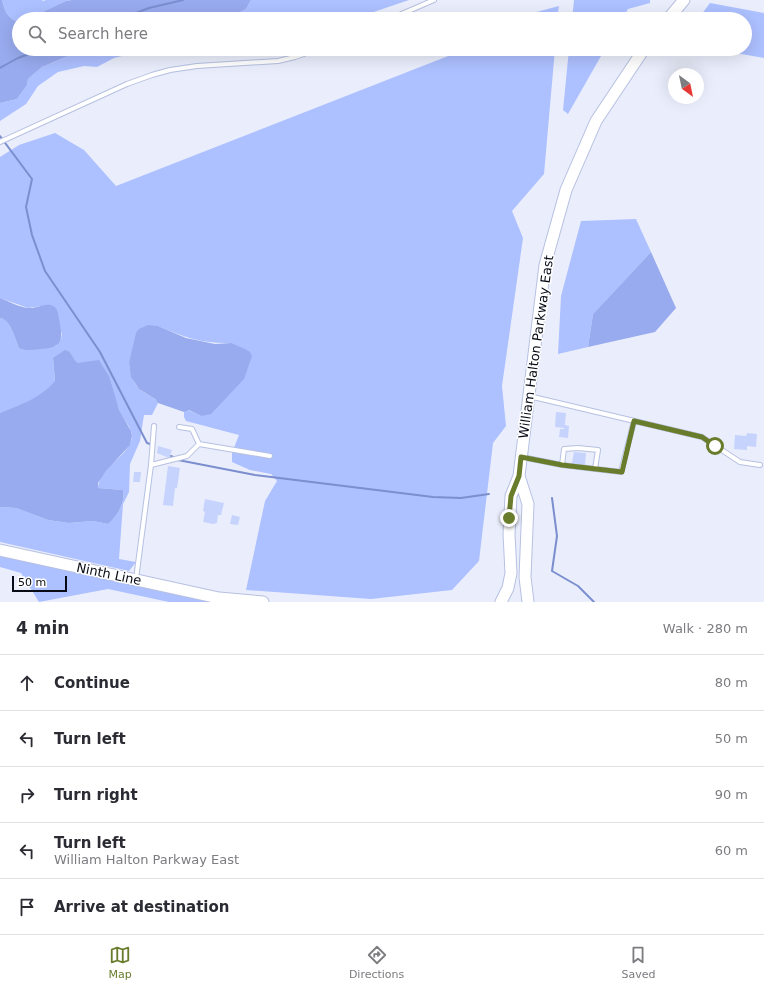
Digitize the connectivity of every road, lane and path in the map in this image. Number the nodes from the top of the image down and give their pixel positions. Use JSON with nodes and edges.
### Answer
{"nodes":[{"id":1,"x":434,"y":0,"type":"edge"},
{"id":2,"x":684,"y":0,"type":"edge"},
{"id":3,"x":406,"y":12,"type":"edge"},
{"id":4,"x":674,"y":12,"type":"edge"},
{"id":5,"x":298,"y":56,"type":"edge"},
{"id":6,"x":639,"y":56,"type":"edge"},
{"id":7,"x":0,"y":142,"type":"edge"},
{"id":8,"x":529,"y":396,"type":"junction"},
{"id":9,"x":634,"y":421,"type":"junction"},
{"id":10,"x":154,"y":426,"type":"dead end"},
{"id":11,"x":179,"y":427,"type":"dead end"},
{"id":12,"x":200,"y":444,"type":"junction"},
{"id":13,"x":270,"y":456,"type":"dead end"},
{"id":14,"x":521,"y":457,"type":"junction"},
{"id":15,"x":151,"y":465,"type":"junction"},
{"id":16,"x":562,"y":465,"type":"junction"},
{"id":17,"x":760,"y":465,"type":"dead end"},
{"id":18,"x":596,"y":469,"type":"junction"},
{"id":19,"x":519,"y":476,"type":"junction"},
{"id":20,"x":0,"y":550,"type":"edge"},
{"id":21,"x":136,"y":580,"type":"junction"},
{"id":22,"x":224,"y":600,"type":"edge"},
{"id":23,"x":263,"y":602,"type":"edge"},
{"id":24,"x":501,"y":602,"type":"edge"},
{"id":25,"x":528,"y":602,"type":"edge"}],
"edges":[{"from":1,"to":3,"type":"lane"},
{"from":2,"to":4,"type":"main road"},
{"from":5,"to":7,"type":"lane"},
{"from":6,"to":8,"type":"main road","name":"William Halton Parkway East"},
{"from":8,"to":9,"type":"lane"},
{"from":8,"to":14,"type":"main road","name":"William Halton Parkway East"},
{"from":9,"to":17,"type":"lane"},
{"from":9,"to":18,"type":"lane"},
{"from":10,"to":15,"type":"lane"},
{"from":11,"to":12,"type":"lane"},
{"from":12,"to":13,"type":"lane"},
{"from":12,"to":15,"type":"lane"},
{"from":14,"to":16,"type":"lane"},
{"from":14,"to":19,"type":"main road","name":"William Halton Parkway East"},
{"from":15,"to":21,"type":"lane"},
{"from":16,"to":18,"type":"lane"},
{"from":16,"to":18,"type":"lane"},
{"from":19,"to":24,"type":"main road","name":"William Halton Parkway East"},
{"from":19,"to":25,"type":"main road","name":"William Halton Parkway East"},
{"from":20,"to":21,"type":"main road","name":"Ninth Line"},
{"from":21,"to":22,"type":"main road","name":"Ninth Line"},
{"from":22,"to":23,"type":"main road","name":"Ninth Line"}]}
